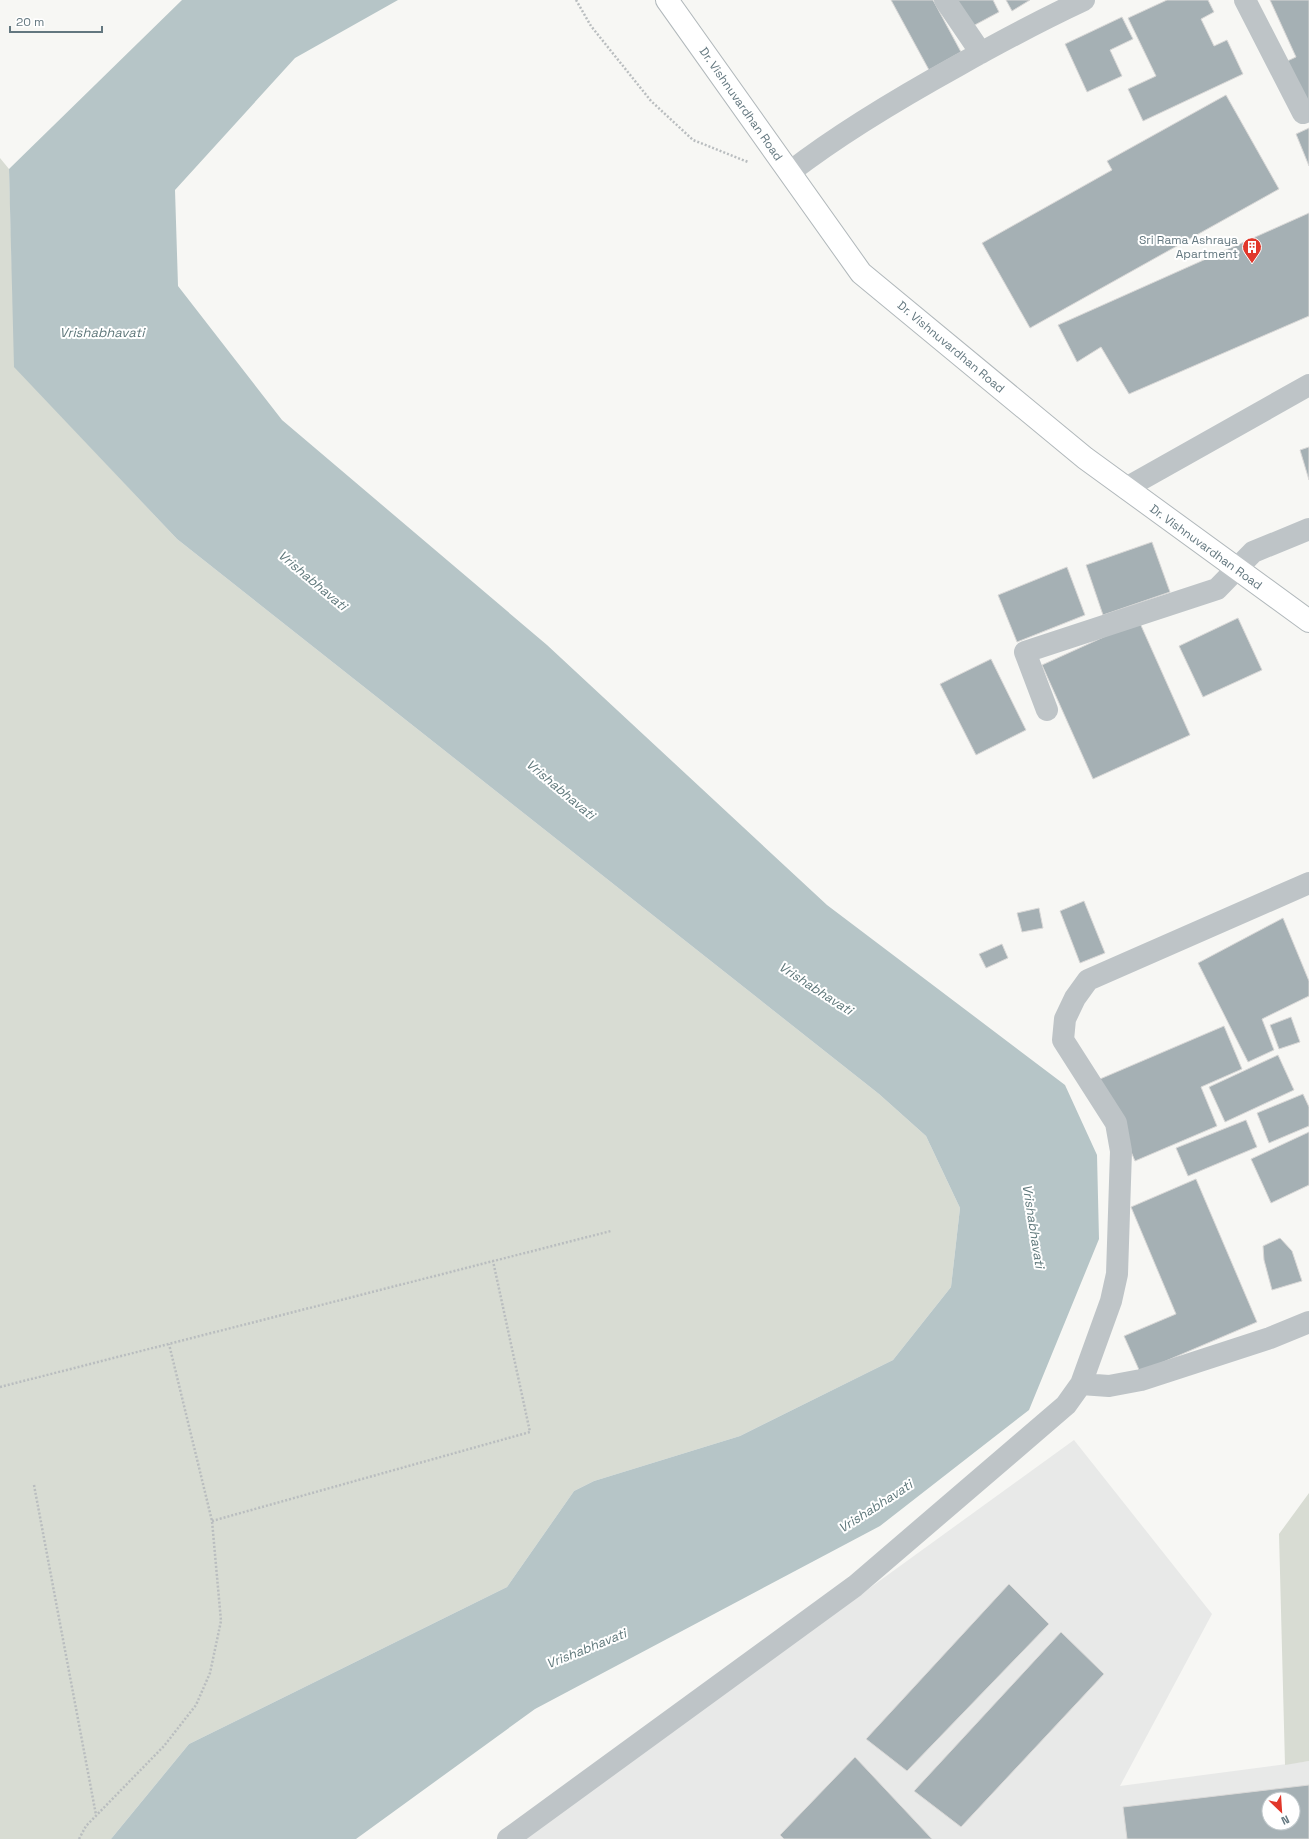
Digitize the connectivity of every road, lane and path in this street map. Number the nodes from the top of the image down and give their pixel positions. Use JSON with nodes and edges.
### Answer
{"nodes":[{"id":1,"x":576,"y":0,"type":"edge"},
{"id":2,"x":667,"y":0,"type":"edge"},
{"id":3,"x":945,"y":0,"type":"edge"},
{"id":4,"x":1084,"y":0,"type":"edge"},
{"id":5,"x":1245,"y":0,"type":"edge"},
{"id":6,"x":981,"y":53,"type":"junction"},
{"id":7,"x":1309,"y":110,"type":"edge"},
{"id":8,"x":749,"y":162,"type":"dead end"},
{"id":9,"x":790,"y":172,"type":"junction"},
{"id":10,"x":1309,"y":385,"type":"edge"},
{"id":11,"x":1126,"y":488,"type":"junction"},
{"id":12,"x":1309,"y":529,"type":"edge"},
{"id":13,"x":1237,"y":569,"type":"junction"},
{"id":14,"x":1309,"y":621,"type":"edge"},
{"id":15,"x":1047,"y":710,"type":"dead end"},
{"id":16,"x":1309,"y":883,"type":"edge"},
{"id":17,"x":611,"y":1231,"type":"dead end"},
{"id":18,"x":492,"y":1261,"type":"junction"},
{"id":19,"x":1309,"y":1322,"type":"edge"},
{"id":20,"x":169,"y":1344,"type":"junction"},
{"id":21,"x":1081,"y":1384,"type":"junction"},
{"id":22,"x":0,"y":1387,"type":"edge"},
{"id":23,"x":34,"y":1485,"type":"dead end"},
{"id":24,"x":212,"y":1521,"type":"junction"},
{"id":25,"x":96,"y":1816,"type":"junction"},
{"id":26,"x":79,"y":1839,"type":"edge"},
{"id":27,"x":508,"y":1839,"type":"edge"}],
"edges":[{"from":1,"to":8,"type":"path"},
{"from":2,"to":9,"type":"main road","name":"Dr. Vishnuvardhan Road"},
{"from":3,"to":6,"type":"street"},
{"from":4,"to":6,"type":"street"},
{"from":5,"to":7,"type":"street"},
{"from":6,"to":9,"type":"street"},
{"from":9,"to":11,"type":"main road","name":"Dr. Vishnuvardhan Road"},
{"from":10,"to":11,"type":"street"},
{"from":11,"to":13,"type":"main road","name":"Dr. Vishnuvardhan Road"},
{"from":12,"to":13,"type":"street"},
{"from":13,"to":14,"type":"main road","name":"Dr. Vishnuvardhan Road"},
{"from":13,"to":15,"type":"street"},
{"from":16,"to":21,"type":"street"},
{"from":17,"to":18,"type":"path"},
{"from":18,"to":20,"type":"path"},
{"from":18,"to":24,"type":"path"},
{"from":19,"to":21,"type":"street"},
{"from":20,"to":22,"type":"path"},
{"from":20,"to":24,"type":"path"},
{"from":21,"to":27,"type":"street"},
{"from":23,"to":25,"type":"path"},
{"from":24,"to":25,"type":"path"},
{"from":25,"to":26,"type":"path"}]}
